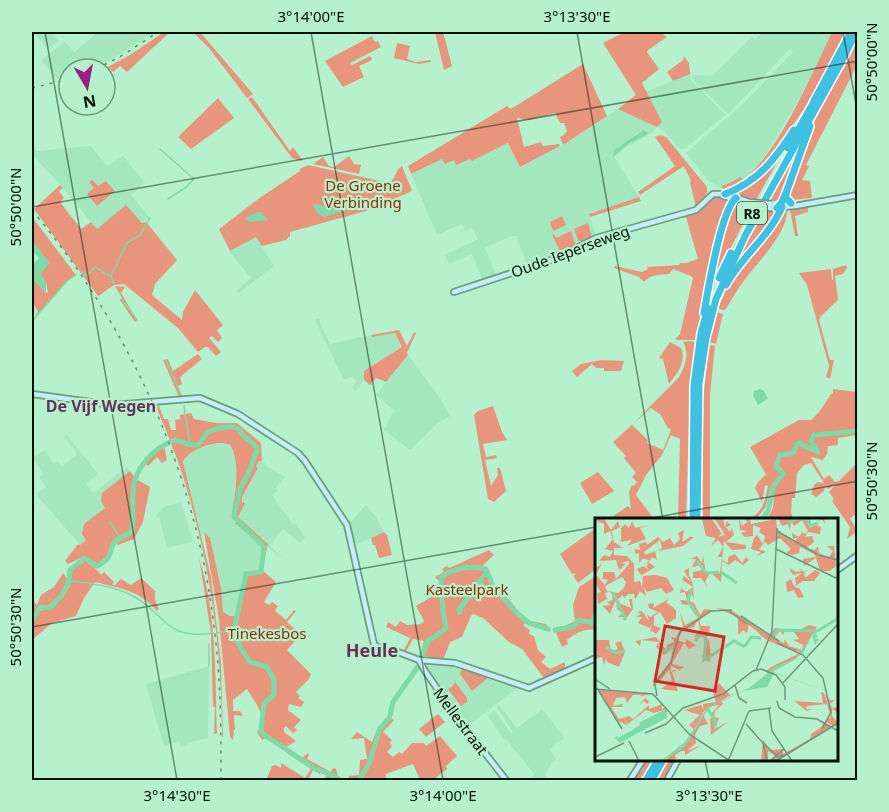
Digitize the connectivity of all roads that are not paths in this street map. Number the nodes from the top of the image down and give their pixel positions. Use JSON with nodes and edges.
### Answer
{"nodes":[{"id":1,"x":851,"y":32,"type":"edge"},
{"id":2,"x":857,"y":33,"type":"edge"},
{"id":3,"x":819,"y":97,"type":"junction"},
{"id":4,"x":736,"y":188,"type":"junction"},
{"id":5,"x":716,"y":194,"type":"junction"},
{"id":6,"x":725,"y":194,"type":"junction"},
{"id":7,"x":858,"y":195,"type":"edge"},
{"id":8,"x":735,"y":199,"type":"junction"},
{"id":9,"x":781,"y":205,"type":"junction"},
{"id":10,"x":454,"y":292,"type":"dead end"},
{"id":11,"x":711,"y":314,"type":"junction"},
{"id":12,"x":701,"y":333,"type":"junction"},
{"id":13,"x":32,"y":394,"type":"edge"},
{"id":14,"x":695,"y":496,"type":"junction"},
{"id":15,"x":691,"y":518,"type":"edge"},
{"id":16,"x":699,"y":518,"type":"edge"},
{"id":17,"x":858,"y":555,"type":"edge"},
{"id":18,"x":838,"y":571,"type":"edge"},
{"id":19,"x":417,"y":659,"type":"junction"},
{"id":20,"x":595,"y":659,"type":"edge"},
{"id":21,"x":642,"y":761,"type":"edge"},
{"id":22,"x":657,"y":761,"type":"edge"},
{"id":23,"x":662,"y":761,"type":"edge"},
{"id":24,"x":677,"y":761,"type":"edge"},
{"id":25,"x":506,"y":780,"type":"edge"},
{"id":26,"x":630,"y":780,"type":"edge"},
{"id":27,"x":646,"y":780,"type":"edge"},
{"id":28,"x":652,"y":780,"type":"edge"},
{"id":29,"x":667,"y":780,"type":"edge"}],
"edges":[{"from":1,"to":3,"type":"highway","number":"R8"},
{"from":2,"to":3,"type":"highway","number":"R8"},
{"from":3,"to":4,"type":"highway"},
{"from":3,"to":9,"type":"highway"},
{"from":3,"to":11,"type":"highway","number":"R8"},
{"from":3,"to":12,"type":"highway","number":"R8"},
{"from":4,"to":6,"type":"highway"},
{"from":4,"to":8,"type":"highway"},
{"from":5,"to":6,"type":"street"},
{"from":5,"to":8,"type":"street"},
{"from":5,"to":10,"type":"street","name":"Oude Ieperseweg"},
{"from":6,"to":8,"type":"street"},
{"from":7,"to":9,"type":"street"},
{"from":8,"to":9,"type":"street","bridge":true},
{"from":8,"to":12,"type":"highway"},
{"from":9,"to":11,"type":"highway"},
{"from":11,"to":14,"type":"highway","number":"R8"},
{"from":12,"to":14,"type":"highway","number":"R8"},
{"from":13,"to":19,"type":"street"},
{"from":14,"to":15,"type":"highway","number":"R8"},
{"from":14,"to":16,"type":"highway","number":"R8"},
{"from":17,"to":18,"type":"street"},
{"from":19,"to":20,"type":"street"},
{"from":19,"to":25,"type":"street","name":"Mellestraat"},
{"from":21,"to":26,"type":"street"},
{"from":22,"to":27,"type":"highway"},
{"from":23,"to":28,"type":"highway"},
{"from":24,"to":29,"type":"street"}]}
